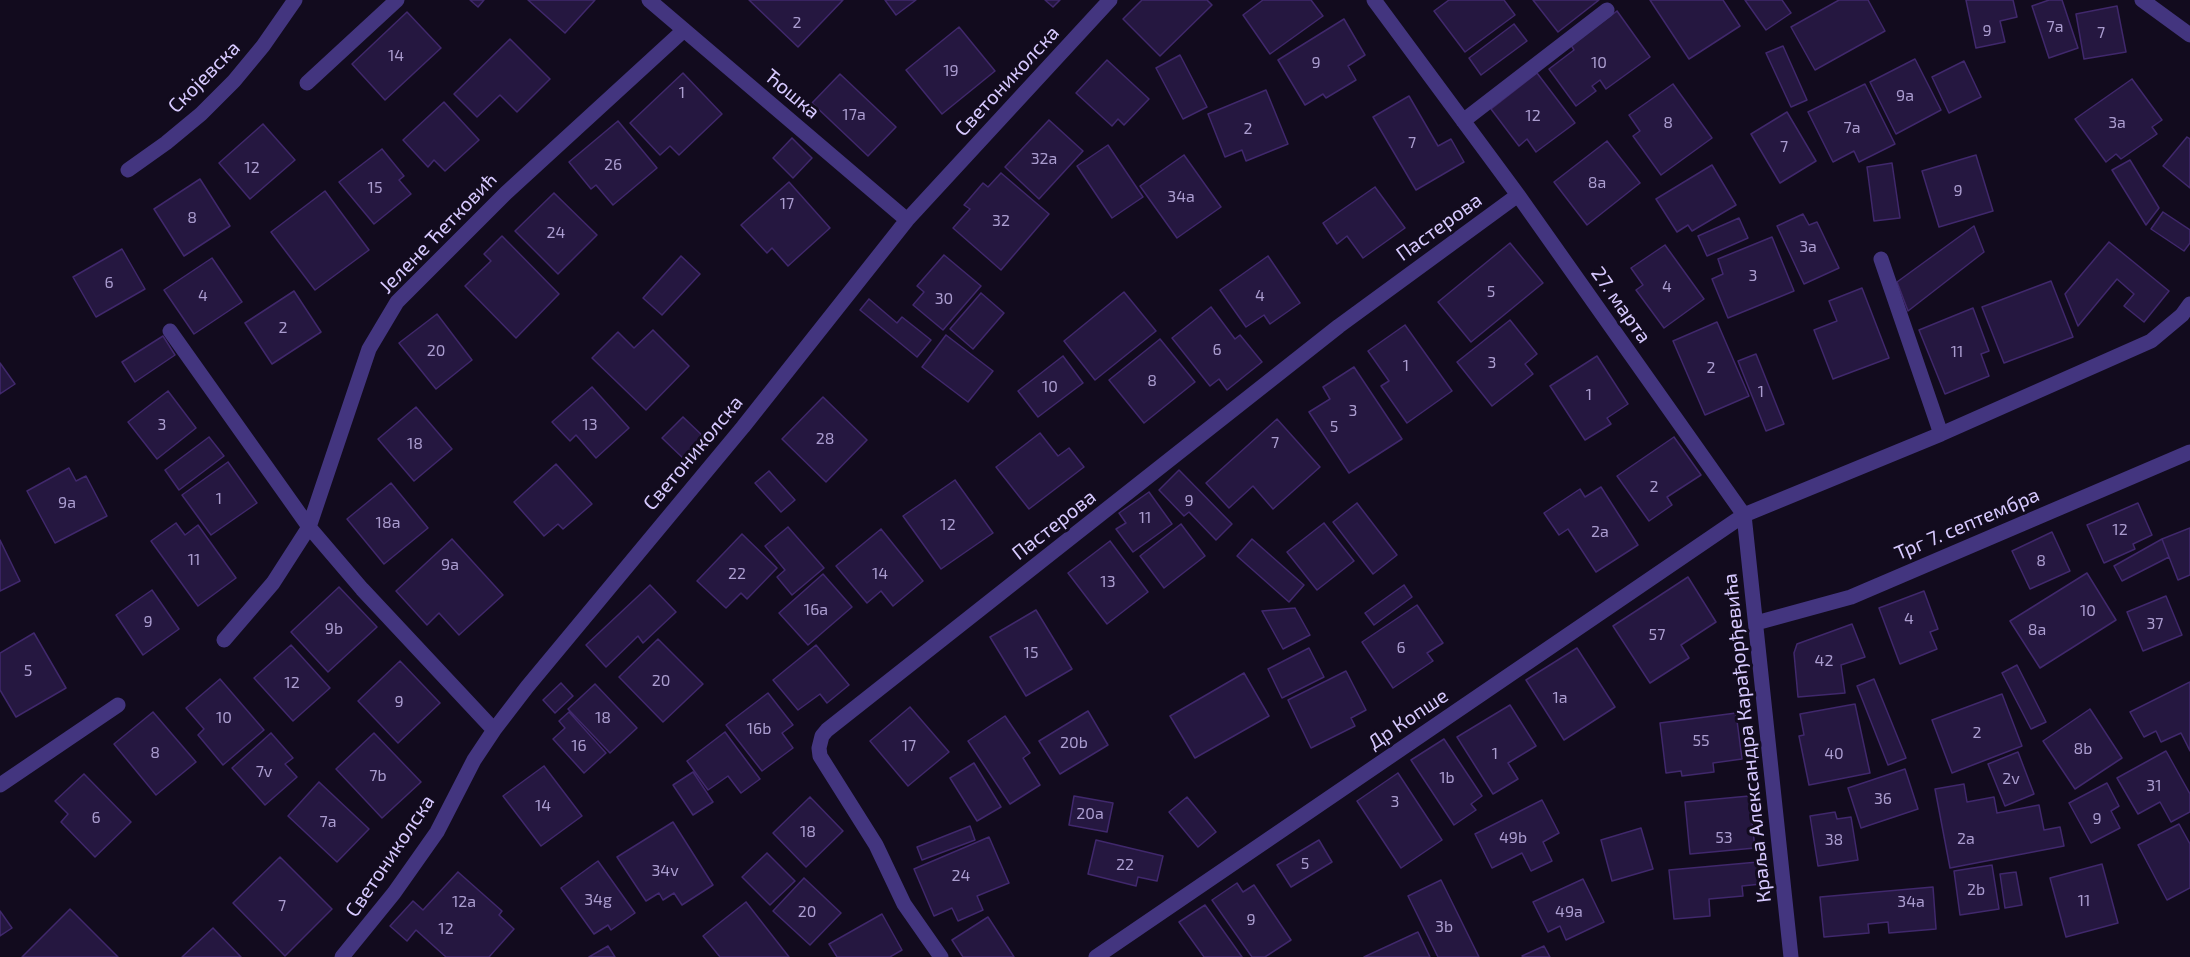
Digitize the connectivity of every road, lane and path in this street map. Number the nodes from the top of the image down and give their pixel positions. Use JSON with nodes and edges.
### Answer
{"nodes":[{"id":1,"x":295,"y":0,"type":"edge"},
{"id":2,"x":397,"y":0,"type":"edge"},
{"id":3,"x":649,"y":0,"type":"edge"},
{"id":4,"x":1110,"y":0,"type":"edge"},
{"id":5,"x":1374,"y":0,"type":"edge"},
{"id":6,"x":2142,"y":0,"type":"edge"},
{"id":7,"x":1607,"y":10,"type":"dead end"},
{"id":8,"x":684,"y":30,"type":"junction"},
{"id":9,"x":2190,"y":34,"type":"edge"},
{"id":10,"x":307,"y":83,"type":"dead end"},
{"id":11,"x":1463,"y":121,"type":"junction"},
{"id":12,"x":128,"y":170,"type":"dead end"},
{"id":13,"x":1518,"y":195,"type":"junction"},
{"id":14,"x":907,"y":220,"type":"junction"},
{"id":15,"x":1881,"y":259,"type":"dead end"},
{"id":16,"x":2190,"y":304,"type":"edge"},
{"id":17,"x":170,"y":331,"type":"dead end"},
{"id":18,"x":1941,"y":434,"type":"junction"},
{"id":19,"x":2190,"y":452,"type":"edge"},
{"id":20,"x":1744,"y":515,"type":"junction"},
{"id":21,"x":309,"y":527,"type":"junction"},
{"id":22,"x":1756,"y":623,"type":"junction"},
{"id":23,"x":224,"y":640,"type":"dead end"},
{"id":24,"x":118,"y":705,"type":"dead end"},
{"id":25,"x":494,"y":730,"type":"junction"},
{"id":26,"x":0,"y":785,"type":"edge"},
{"id":27,"x":342,"y":957,"type":"edge"},
{"id":28,"x":941,"y":957,"type":"edge"},
{"id":29,"x":1096,"y":957,"type":"edge"},
{"id":30,"x":1791,"y":957,"type":"edge"}],
"edges":[{"from":1,"to":12,"type":"street","name":"Скојевска"},
{"from":2,"to":10,"type":"street"},
{"from":3,"to":8,"type":"street","name":"Ћошка"},
{"from":4,"to":14,"type":"street","name":"Светониколска"},
{"from":5,"to":11,"type":"street","name":"27. марта"},
{"from":6,"to":9,"type":"street"},
{"from":7,"to":11,"type":"street"},
{"from":8,"to":14,"type":"street","name":"Ћошка"},
{"from":8,"to":21,"type":"street","name":"Јелене Ћетковић"},
{"from":11,"to":13,"type":"street","name":"27. марта"},
{"from":13,"to":20,"type":"street","name":"27. марта"},
{"from":13,"to":28,"type":"street","name":"Пастерова"},
{"from":14,"to":25,"type":"street","name":"Светониколска"},
{"from":15,"to":18,"type":"street"},
{"from":16,"to":18,"type":"street"},
{"from":17,"to":21,"type":"street"},
{"from":18,"to":20,"type":"street"},
{"from":19,"to":22,"type":"street","name":"Трг 7. септембра"},
{"from":20,"to":22,"type":"street","name":"Краља Александра Карађорђевића"},
{"from":20,"to":29,"type":"street","name":"Др Копше"},
{"from":21,"to":23,"type":"street","name":"Јелене Ћетковић"},
{"from":21,"to":25,"type":"street"},
{"from":22,"to":30,"type":"street","name":"Краља Александра Карађорђевића"},
{"from":24,"to":26,"type":"street"},
{"from":25,"to":27,"type":"street","name":"Светониколска"}]}
